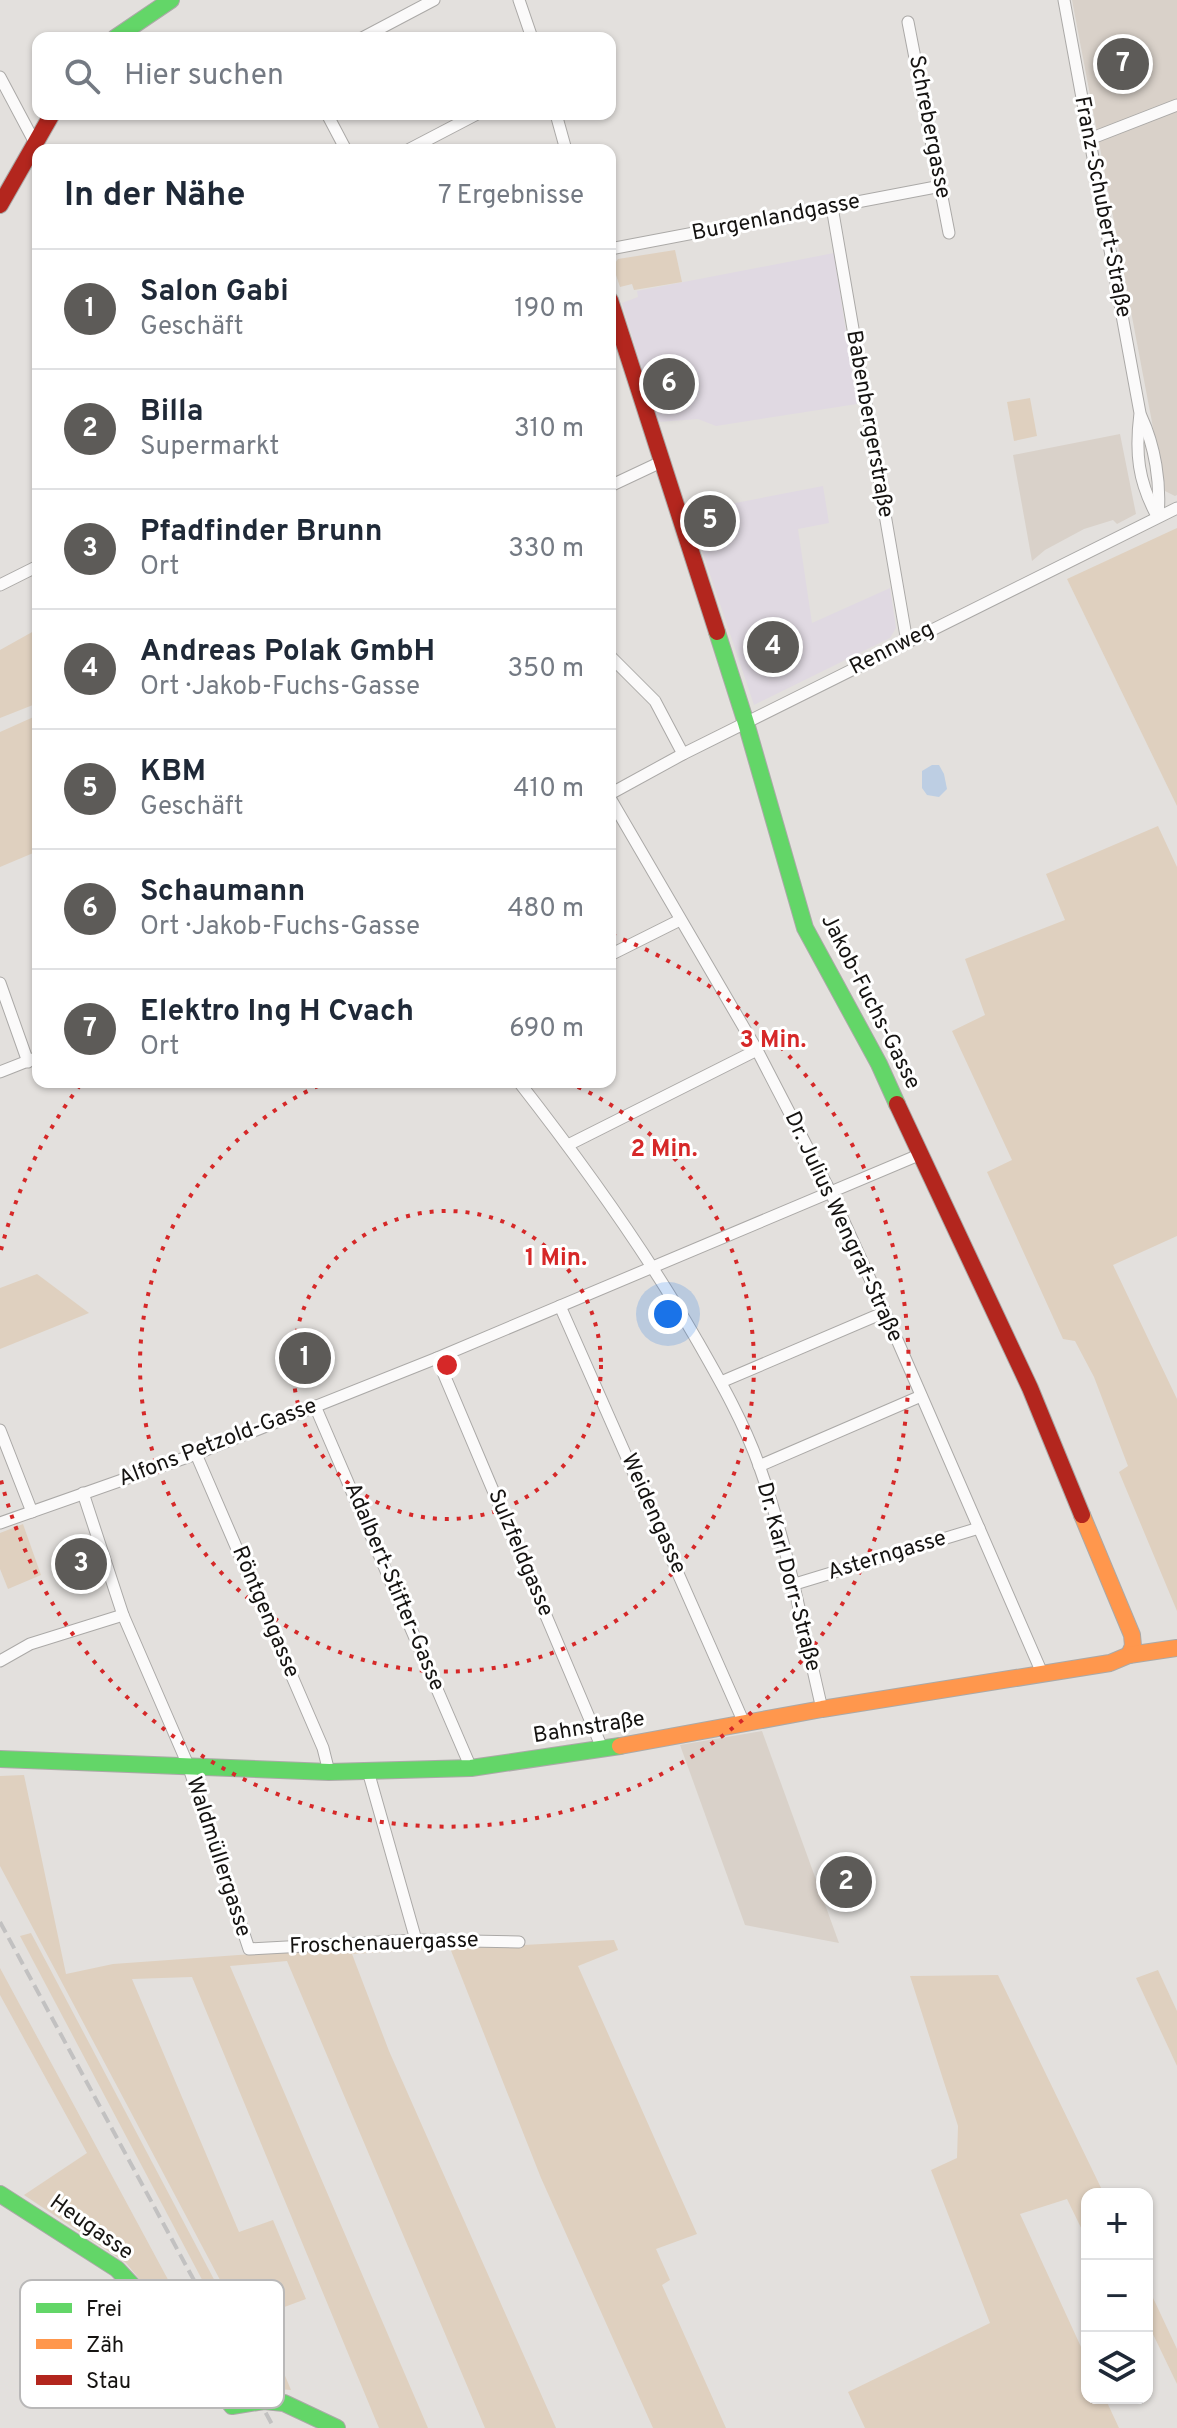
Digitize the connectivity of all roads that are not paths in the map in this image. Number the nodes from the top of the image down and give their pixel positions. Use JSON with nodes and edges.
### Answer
{"nodes":[{"id":1,"x":171,"y":0,"type":"edge"},
{"id":2,"x":434,"y":0,"type":"edge"},
{"id":3,"x":519,"y":0,"type":"edge"},
{"id":4,"x":1064,"y":0,"type":"edge"},
{"id":5,"x":908,"y":22,"type":"dead end"},
{"id":6,"x":124,"y":32,"type":"edge"},
{"id":7,"x":373,"y":32,"type":"edge"},
{"id":8,"x":530,"y":32,"type":"edge"},
{"id":9,"x":0,"y":77,"type":"edge"},
{"id":10,"x":1177,"y":105,"type":"edge"},
{"id":11,"x":49,"y":120,"type":"edge"},
{"id":12,"x":330,"y":120,"type":"edge"},
{"id":13,"x":466,"y":120,"type":"edge"},
{"id":14,"x":558,"y":120,"type":"edge"},
{"id":15,"x":1087,"y":140,"type":"junction"},
{"id":16,"x":33,"y":144,"type":"edge"},
{"id":17,"x":37,"y":144,"type":"edge"},
{"id":18,"x":343,"y":144,"type":"edge"},
{"id":19,"x":420,"y":144,"type":"edge"},
{"id":20,"x":564,"y":144,"type":"edge"},
{"id":21,"x":32,"y":154,"type":"edge"},
{"id":22,"x":941,"y":186,"type":"junction"},
{"id":23,"x":0,"y":205,"type":"edge"},
{"id":24,"x":832,"y":207,"type":"junction"},
{"id":25,"x":949,"y":233,"type":"dead end"},
{"id":26,"x":616,"y":248,"type":"edge"},
{"id":27,"x":616,"y":319,"type":"edge"},
{"id":28,"x":661,"y":462,"type":"junction"},
{"id":29,"x":616,"y":483,"type":"edge"},
{"id":30,"x":1177,"y":508,"type":"edge"},
{"id":31,"x":1157,"y":516,"type":"junction"},
{"id":32,"x":32,"y":569,"type":"edge"},
{"id":33,"x":0,"y":585,"type":"edge"},
{"id":34,"x":907,"y":642,"type":"junction"},
{"id":35,"x":616,"y":662,"type":"edge"},
{"id":36,"x":746,"y":723,"type":"junction"},
{"id":37,"x":683,"y":754,"type":"junction"},
{"id":38,"x":616,"y":793,"type":"edge"},
{"id":39,"x":616,"y":807,"type":"edge"},
{"id":40,"x":680,"y":920,"type":"junction"},
{"id":41,"x":616,"y":952,"type":"edge"},
{"id":42,"x":0,"y":983,"type":"edge"},
{"id":43,"x":757,"y":1050,"type":"junction"},
{"id":44,"x":32,"y":1057,"type":"edge"},
{"id":45,"x":32,"y":1059,"type":"edge"},
{"id":46,"x":0,"y":1072,"type":"edge"},
{"id":47,"x":524,"y":1088,"type":"edge"},
{"id":48,"x":568,"y":1145,"type":"junction"},
{"id":49,"x":921,"y":1154,"type":"junction"},
{"id":50,"x":831,"y":1193,"type":"junction"},
{"id":51,"x":654,"y":1266,"type":"junction"},
{"id":52,"x":560,"y":1306,"type":"junction"},
{"id":53,"x":885,"y":1312,"type":"junction"},
{"id":54,"x":437,"y":1358,"type":"junction"},
{"id":55,"x":721,"y":1382,"type":"junction"},
{"id":56,"x":921,"y":1396,"type":"junction"},
{"id":57,"x":315,"y":1406,"type":"junction"},
{"id":58,"x":0,"y":1430,"type":"edge"},
{"id":59,"x":196,"y":1454,"type":"junction"},
{"id":60,"x":759,"y":1466,"type":"junction"},
{"id":61,"x":83,"y":1493,"type":"junction"},
{"id":62,"x":32,"y":1512,"type":"junction"},
{"id":63,"x":0,"y":1523,"type":"edge"},
{"id":64,"x":979,"y":1528,"type":"junction"},
{"id":65,"x":795,"y":1584,"type":"junction"},
{"id":66,"x":123,"y":1615,"type":"junction"},
{"id":67,"x":1177,"y":1648,"type":"edge"},
{"id":68,"x":1129,"y":1655,"type":"junction"},
{"id":69,"x":0,"y":1661,"type":"edge"},
{"id":70,"x":1042,"y":1673,"type":"junction"},
{"id":71,"x":822,"y":1709,"type":"junction"},
{"id":72,"x":744,"y":1723,"type":"junction"},
{"id":73,"x":602,"y":1748,"type":"junction"},
{"id":74,"x":0,"y":1759,"type":"edge"},
{"id":75,"x":188,"y":1765,"type":"junction"},
{"id":76,"x":471,"y":1768,"type":"junction"},
{"id":77,"x":368,"y":1771,"type":"junction"},
{"id":78,"x":329,"y":1772,"type":"junction"},
{"id":79,"x":416,"y":1940,"type":"junction"},
{"id":80,"x":519,"y":1942,"type":"dead end"},
{"id":81,"x":249,"y":1949,"type":"joint"},
{"id":82,"x":0,"y":2194,"type":"edge"},
{"id":83,"x":127,"y":2280,"type":"edge"},
{"id":84,"x":284,"y":2403,"type":"edge"},
{"id":85,"x":337,"y":2428,"type":"edge"}],
"edges":[{"from":1,"to":6,"type":"street"},
{"from":2,"to":7,"type":"street"},
{"from":3,"to":8,"type":"street"},
{"from":4,"to":15,"type":"street","name":"Franz-Schubert-Straße"},
{"from":5,"to":22,"type":"street","name":"Schrebergasse"},
{"from":9,"to":16,"type":"street"},
{"from":10,"to":15,"type":"street"},
{"from":11,"to":17,"type":"street"},
{"from":12,"to":18,"type":"street"},
{"from":13,"to":19,"type":"street"},
{"from":14,"to":20,"type":"street"},
{"from":15,"to":31,"type":"street","name":"Franz-Schubert-Straße"},
{"from":21,"to":23,"type":"street"},
{"from":22,"to":24,"type":"street","name":"Burgenlandgasse"},
{"from":22,"to":25,"type":"street","name":"Schrebergasse"},
{"from":24,"to":26,"type":"street","name":"Burgenlandgasse"},
{"from":24,"to":34,"type":"street","name":"Babenbergerstraße"},
{"from":27,"to":28,"type":"street","name":"Jakob-Fuchs-Gasse"},
{"from":28,"to":29,"type":"street"},
{"from":28,"to":36,"type":"street","name":"Jakob-Fuchs-Gasse"},
{"from":30,"to":31,"type":"street","name":"Rennweg"},
{"from":31,"to":34,"type":"street","name":"Rennweg"},
{"from":32,"to":33,"type":"street"},
{"from":34,"to":36,"type":"street","name":"Rennweg"},
{"from":35,"to":37,"type":"street"},
{"from":36,"to":37,"type":"street","name":"Rennweg"},
{"from":36,"to":49,"type":"street","name":"Jakob-Fuchs-Gasse"},
{"from":37,"to":38,"type":"street","name":"Rennweg"},
{"from":39,"to":40,"type":"street","name":"Dr. Julius Wengraf-Straße"},
{"from":40,"to":41,"type":"street"},
{"from":40,"to":43,"type":"street","name":"Dr. Julius Wengraf-Straße"},
{"from":42,"to":44,"type":"street"},
{"from":43,"to":48,"type":"street"},
{"from":43,"to":50,"type":"street","name":"Dr. Julius Wengraf-Straße"},
{"from":45,"to":46,"type":"street"},
{"from":47,"to":48,"type":"street","name":"Dr. Karl Dorr-Straße"},
{"from":48,"to":51,"type":"street","name":"Dr. Karl Dorr-Straße"},
{"from":49,"to":50,"type":"street","name":"Alfons Petzold-Gasse"},
{"from":49,"to":68,"type":"street","name":"Jakob-Fuchs-Gasse"},
{"from":50,"to":51,"type":"street","name":"Alfons Petzold-Gasse"},
{"from":50,"to":53,"type":"street","name":"Dr. Julius Wengraf-Straße"},
{"from":51,"to":52,"type":"street","name":"Alfons Petzold-Gasse"},
{"from":51,"to":55,"type":"street","name":"Dr. Karl Dorr-Straße"},
{"from":52,"to":54,"type":"street","name":"Alfons Petzold-Gasse"},
{"from":52,"to":72,"type":"street","name":"Weidengasse"},
{"from":53,"to":55,"type":"street"},
{"from":53,"to":56,"type":"street","name":"Dr. Julius Wengraf-Straße"},
{"from":54,"to":57,"type":"street","name":"Alfons Petzold-Gasse"},
{"from":54,"to":73,"type":"street","name":"Sulzfeldgasse"},
{"from":55,"to":60,"type":"street","name":"Dr. Karl Dorr-Straße"},
{"from":56,"to":60,"type":"street"},
{"from":56,"to":64,"type":"street","name":"Dr. Julius Wengraf-Straße"},
{"from":57,"to":59,"type":"street","name":"Alfons Petzold-Gasse"},
{"from":57,"to":76,"type":"street","name":"Adalbert-Stifter-Gasse"},
{"from":58,"to":62,"type":"street"},
{"from":59,"to":61,"type":"street","name":"Alfons Petzold-Gasse"},
{"from":59,"to":78,"type":"street","name":"Röntgengasse"},
{"from":60,"to":65,"type":"street","name":"Dr. Karl Dorr-Straße"},
{"from":61,"to":62,"type":"street","name":"Alfons Petzold-Gasse"},
{"from":61,"to":66,"type":"street","name":"Waldmüllergasse"},
{"from":62,"to":63,"type":"street","name":"Alfons Petzold-Gasse"},
{"from":64,"to":65,"type":"street","name":"Asterngasse"},
{"from":64,"to":70,"type":"street","name":"Dr. Julius Wengraf-Straße"},
{"from":65,"to":71,"type":"street","name":"Dr. Karl Dorr-Straße"},
{"from":66,"to":69,"type":"street"},
{"from":66,"to":75,"type":"street","name":"Waldmüllergasse"},
{"from":67,"to":68,"type":"street","name":"Bahnstraße"},
{"from":68,"to":70,"type":"street","name":"Bahnstraße"},
{"from":70,"to":71,"type":"street","name":"Bahnstraße"},
{"from":71,"to":72,"type":"street","name":"Bahnstraße"},
{"from":72,"to":73,"type":"street","name":"Bahnstraße"},
{"from":73,"to":76,"type":"street","name":"Bahnstraße"},
{"from":74,"to":75,"type":"street","name":"Bahnstraße"},
{"from":75,"to":78,"type":"street","name":"Bahnstraße"},
{"from":75,"to":81,"type":"street","name":"Waldmüllergasse"},
{"from":76,"to":77,"type":"street","name":"Bahnstraße"},
{"from":77,"to":78,"type":"street","name":"Bahnstraße"},
{"from":77,"to":79,"type":"street"},
{"from":79,"to":80,"type":"street","name":"Froschenauergasse"},
{"from":79,"to":81,"type":"street","name":"Froschenauergasse"},
{"from":82,"to":83,"type":"street","name":"Heugasse"},
{"from":84,"to":85,"type":"street","name":"Heugasse"}]}
